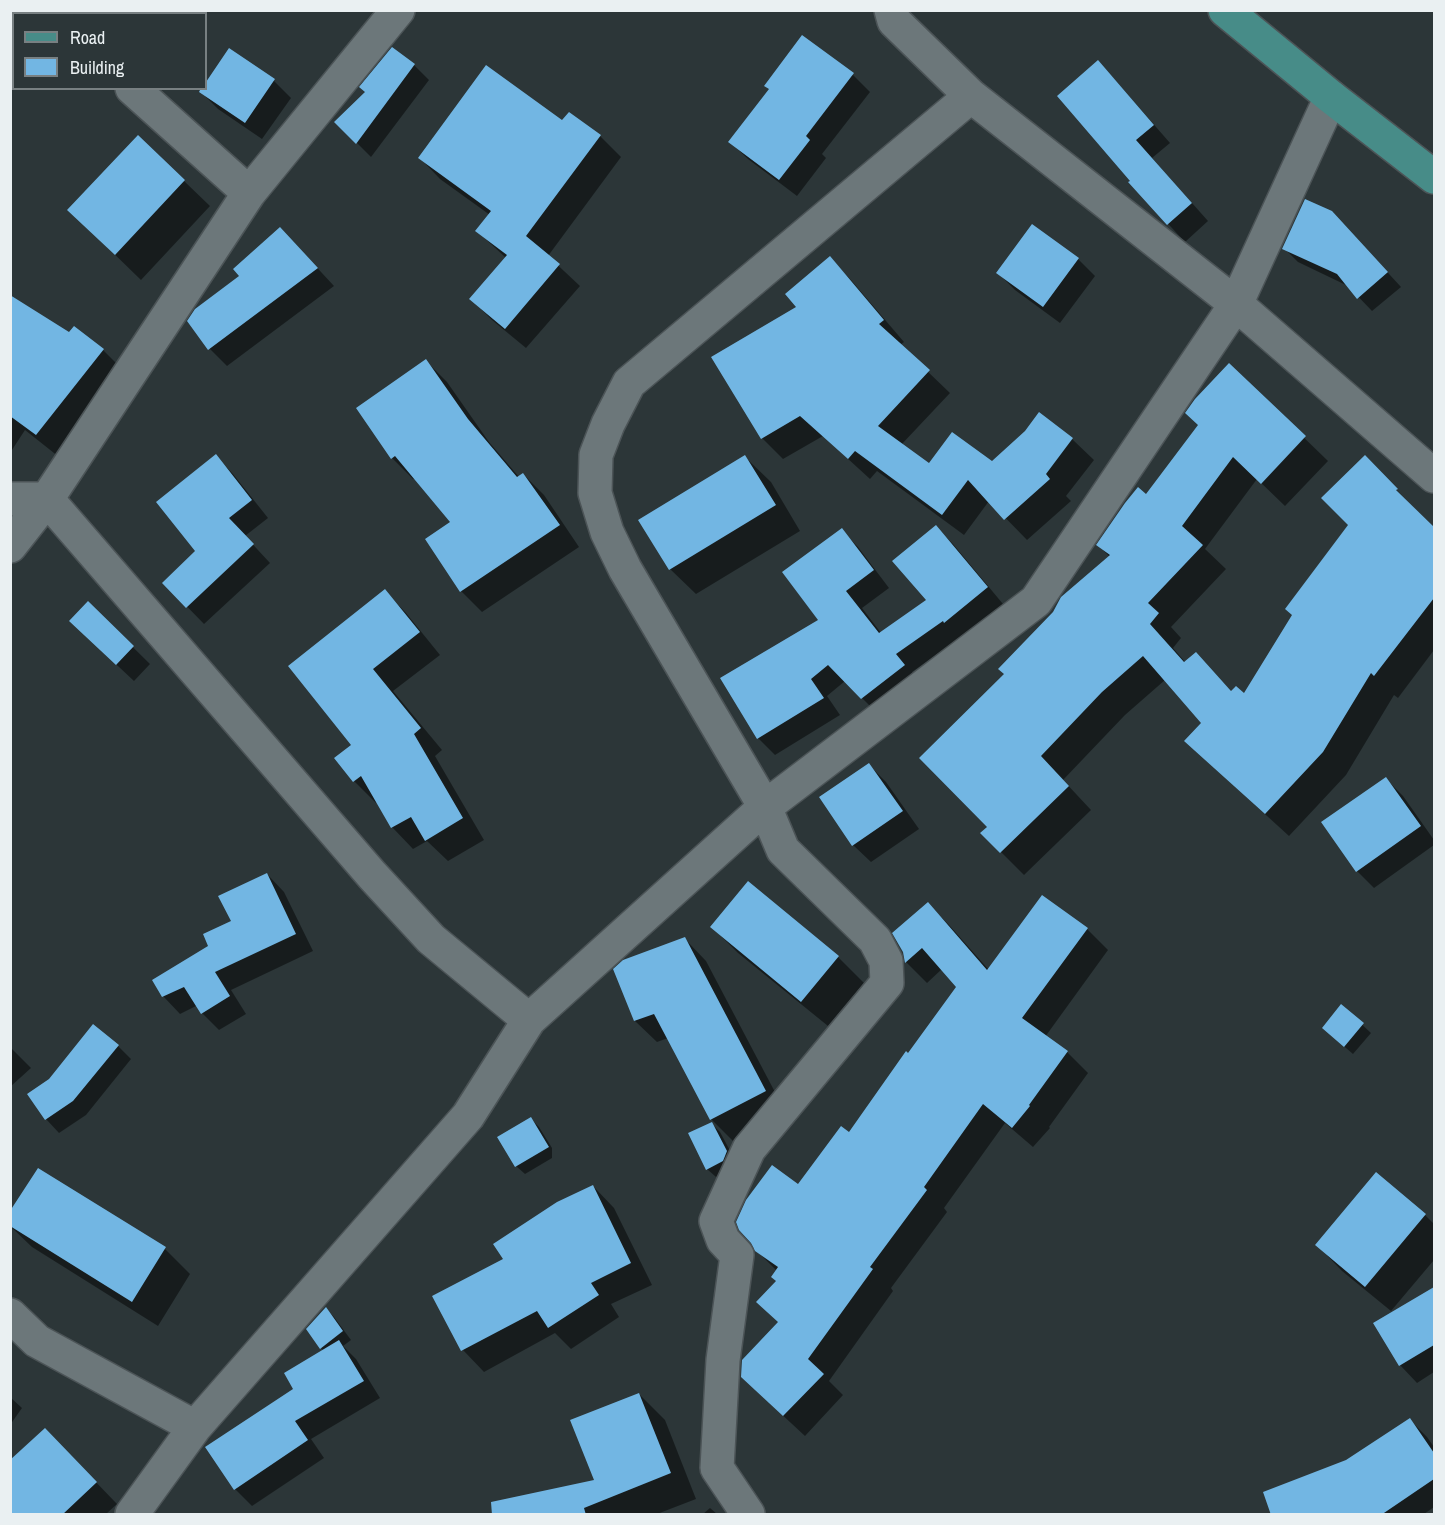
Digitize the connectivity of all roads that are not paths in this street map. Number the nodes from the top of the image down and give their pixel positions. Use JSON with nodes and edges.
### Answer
{"nodes":[{"id":1,"x":398,"y":10,"type":"edge"},
{"id":2,"x":891,"y":10,"type":"edge"},
{"id":3,"x":1225,"y":10,"type":"edge"},
{"id":4,"x":134,"y":90,"type":"edge"},
{"id":5,"x":971,"y":96,"type":"junction"},
{"id":6,"x":1331,"y":97,"type":"junction"},
{"id":7,"x":1434,"y":177,"type":"edge"},
{"id":8,"x":249,"y":193,"type":"junction"},
{"id":9,"x":1236,"y":304,"type":"junction"},
{"id":10,"x":1434,"y":476,"type":"edge"},
{"id":11,"x":10,"y":499,"type":"edge"},
{"id":12,"x":47,"y":499,"type":"junction"},
{"id":13,"x":10,"y":546,"type":"edge"},
{"id":14,"x":765,"y":807,"type":"junction"},
{"id":15,"x":529,"y":1020,"type":"junction"},
{"id":16,"x":10,"y":1315,"type":"edge"},
{"id":17,"x":195,"y":1427,"type":"junction"},
{"id":18,"x":132,"y":1515,"type":"edge"},
{"id":19,"x":748,"y":1515,"type":"edge"}],
"edges":[{"from":1,"to":8,"type":"street"},
{"from":2,"to":5,"type":"street"},
{"from":3,"to":6,"type":"main road"},
{"from":4,"to":8,"type":"street"},
{"from":5,"to":9,"type":"street"},
{"from":5,"to":14,"type":"street"},
{"from":6,"to":7,"type":"main road"},
{"from":6,"to":9,"type":"street"},
{"from":8,"to":12,"type":"street"},
{"from":9,"to":10,"type":"street"},
{"from":9,"to":14,"type":"street"},
{"from":11,"to":12,"type":"street"},
{"from":12,"to":13,"type":"street"},
{"from":12,"to":15,"type":"street"},
{"from":14,"to":15,"type":"street"},
{"from":14,"to":19,"type":"street"},
{"from":15,"to":17,"type":"street"},
{"from":16,"to":17,"type":"street"},
{"from":17,"to":18,"type":"street"}]}
